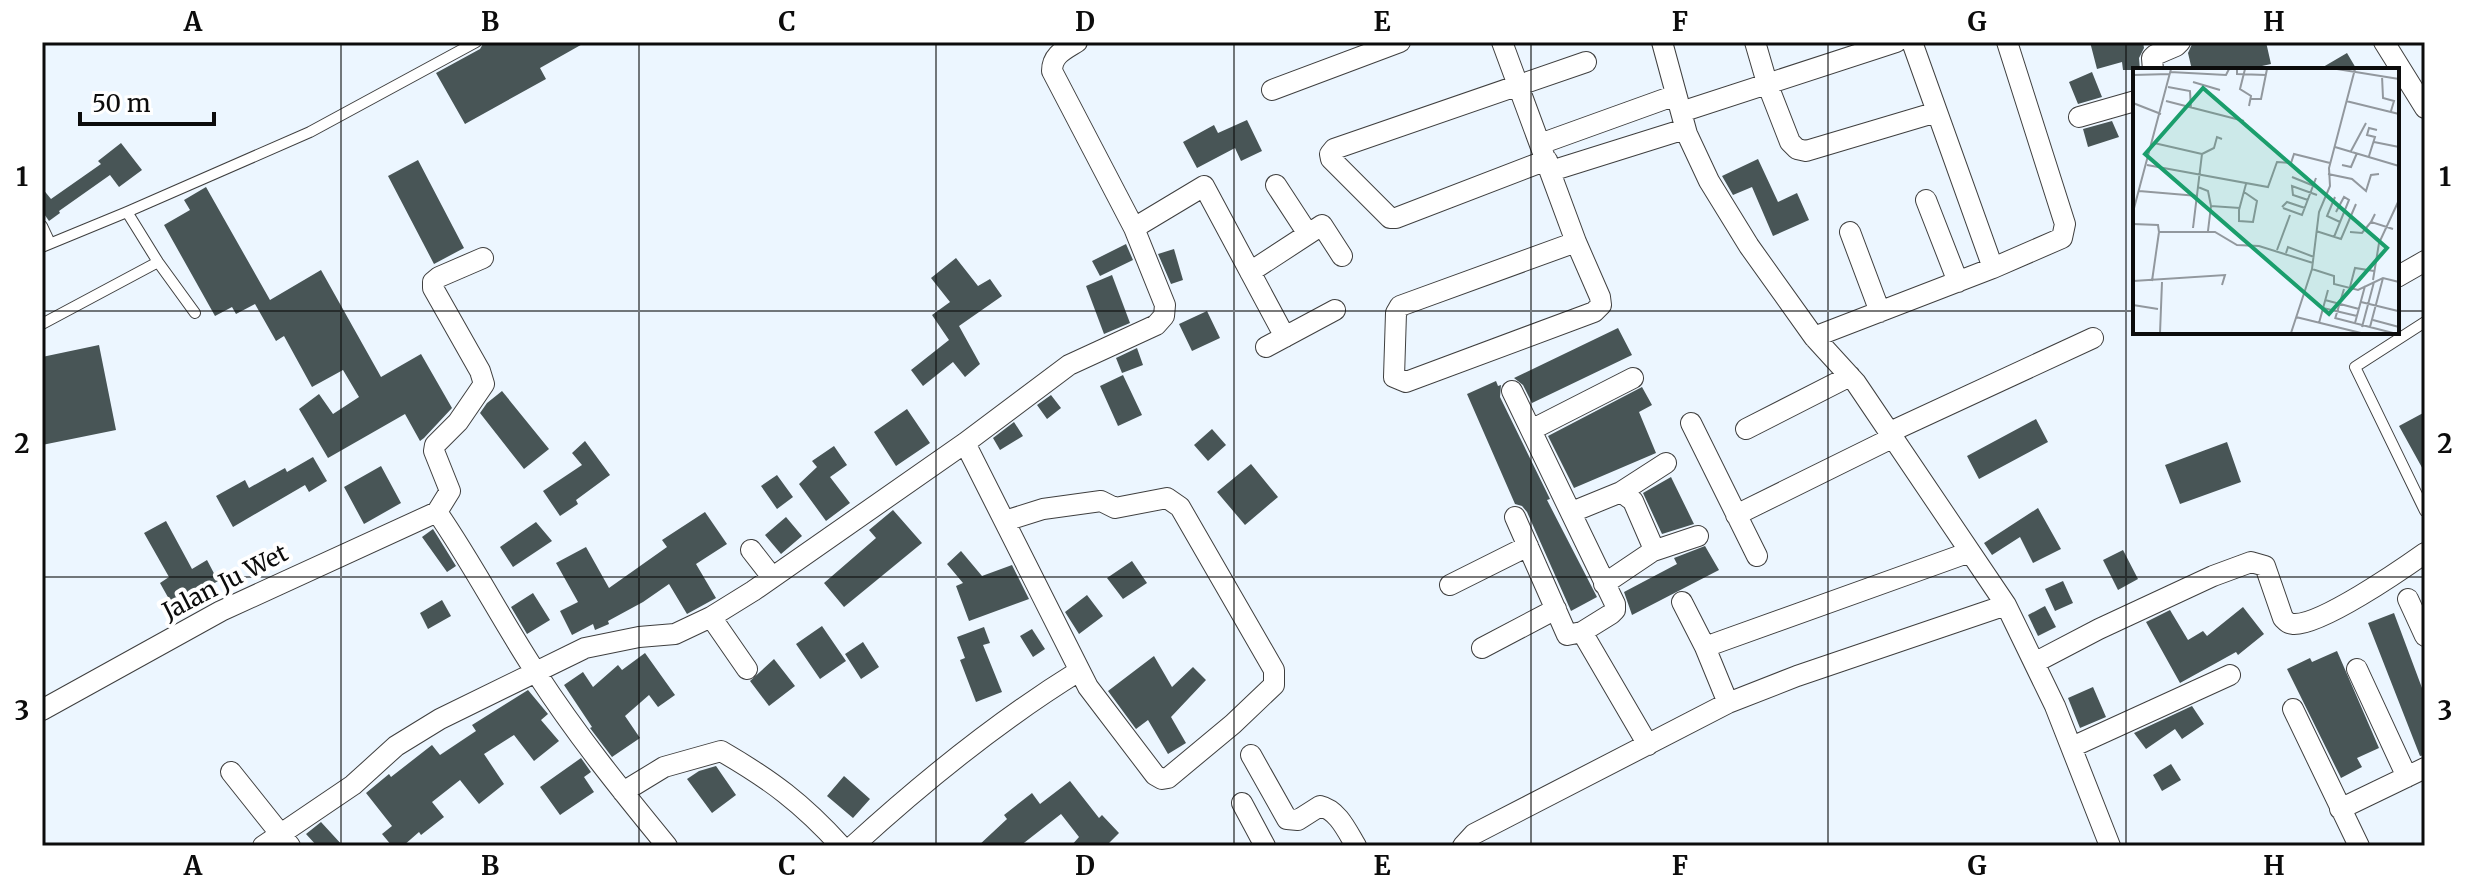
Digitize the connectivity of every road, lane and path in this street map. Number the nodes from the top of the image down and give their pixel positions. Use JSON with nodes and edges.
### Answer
{"nodes":[{"id":1,"x":476,"y":42,"type":"edge"},
{"id":2,"x":1077,"y":42,"type":"edge"},
{"id":3,"x":1400,"y":42,"type":"edge"},
{"id":4,"x":1502,"y":42,"type":"edge"},
{"id":5,"x":1662,"y":42,"type":"edge"},
{"id":6,"x":1755,"y":42,"type":"edge"},
{"id":7,"x":1896,"y":42,"type":"edge"},
{"id":8,"x":1912,"y":42,"type":"edge"},
{"id":9,"x":2007,"y":42,"type":"edge"},
{"id":10,"x":2180,"y":42,"type":"edge"},
{"id":11,"x":2384,"y":42,"type":"edge"},
{"id":12,"x":1839,"y":50,"type":"edge"},
{"id":13,"x":1586,"y":62,"type":"dead end"},
{"id":14,"x":2153,"y":68,"type":"edge"},
{"id":15,"x":1767,"y":83,"type":"junction"},
{"id":16,"x":1518,"y":86,"type":"junction"},
{"id":17,"x":1272,"y":90,"type":"dead end"},
{"id":18,"x":2133,"y":102,"type":"edge"},
{"id":19,"x":2425,"y":108,"type":"edge"},
{"id":20,"x":1681,"y":112,"type":"junction"},
{"id":21,"x":1937,"y":112,"type":"junction"},
{"id":22,"x":2079,"y":117,"type":"dead end"},
{"id":23,"x":1546,"y":158,"type":"junction"},
{"id":24,"x":1276,"y":185,"type":"dead end"},
{"id":25,"x":1926,"y":200,"type":"dead end"},
{"id":26,"x":127,"y":212,"type":"junction"},
{"id":27,"x":42,"y":226,"type":"edge"},
{"id":28,"x":1134,"y":228,"type":"junction"},
{"id":29,"x":1850,"y":232,"type":"dead end"},
{"id":30,"x":1308,"y":234,"type":"junction"},
{"id":31,"x":1576,"y":242,"type":"junction"},
{"id":32,"x":46,"y":245,"type":"edge"},
{"id":33,"x":1342,"y":256,"type":"dead end"},
{"id":34,"x":483,"y":258,"type":"dead end"},
{"id":35,"x":2425,"y":261,"type":"edge"},
{"id":36,"x":158,"y":262,"type":"junction"},
{"id":37,"x":1993,"y":268,"type":"junction"},
{"id":38,"x":1250,"y":272,"type":"junction"},
{"id":39,"x":2399,"y":276,"type":"edge"},
{"id":40,"x":1958,"y":282,"type":"junction"},
{"id":41,"x":1335,"y":310,"type":"dead end"},
{"id":42,"x":1880,"y":312,"type":"junction"},
{"id":43,"x":195,"y":313,"type":"dead end"},
{"id":44,"x":2425,"y":322,"type":"edge"},
{"id":45,"x":42,"y":324,"type":"edge"},
{"id":46,"x":1285,"y":337,"type":"junction"},
{"id":47,"x":1814,"y":337,"type":"junction"},
{"id":48,"x":2093,"y":338,"type":"dead end"},
{"id":49,"x":1266,"y":347,"type":"dead end"},
{"id":50,"x":1850,"y":376,"type":"junction"},
{"id":51,"x":1633,"y":378,"type":"dead end"},
{"id":52,"x":1512,"y":391,"type":"dead end"},
{"id":53,"x":1691,"y":423,"type":"dead end"},
{"id":54,"x":1746,"y":429,"type":"dead end"},
{"id":55,"x":1531,"y":430,"type":"junction"},
{"id":56,"x":1892,"y":434,"type":"junction"},
{"id":57,"x":965,"y":443,"type":"junction"},
{"id":58,"x":1666,"y":463,"type":"dead end"},
{"id":59,"x":1621,"y":492,"type":"junction"},
{"id":60,"x":2425,"y":511,"type":"edge"},
{"id":61,"x":437,"y":512,"type":"junction"},
{"id":62,"x":1572,"y":512,"type":"junction"},
{"id":63,"x":1736,"y":515,"type":"junction"},
{"id":64,"x":1515,"y":517,"type":"dead end"},
{"id":65,"x":1005,"y":521,"type":"junction"},
{"id":66,"x":1698,"y":536,"type":"dead end"},
{"id":67,"x":1528,"y":546,"type":"junction"},
{"id":68,"x":751,"y":550,"type":"dead end"},
{"id":69,"x":1653,"y":551,"type":"junction"},
{"id":70,"x":1970,"y":552,"type":"junction"},
{"id":71,"x":2425,"y":553,"type":"edge"},
{"id":72,"x":1757,"y":556,"type":"dead end"},
{"id":73,"x":772,"y":577,"type":"junction"},
{"id":74,"x":1604,"y":584,"type":"junction"},
{"id":75,"x":1450,"y":585,"type":"dead end"},
{"id":76,"x":2408,"y":599,"type":"dead end"},
{"id":77,"x":1682,"y":602,"type":"dead end"},
{"id":78,"x":2006,"y":605,"type":"junction"},
{"id":79,"x":1556,"y":609,"type":"junction"},
{"id":80,"x":711,"y":617,"type":"junction"},
{"id":81,"x":1582,"y":632,"type":"junction"},
{"id":82,"x":2425,"y":636,"type":"edge"},
{"id":83,"x":1705,"y":647,"type":"junction"},
{"id":84,"x":1482,"y":648,"type":"dead end"},
{"id":85,"x":2036,"y":662,"type":"junction"},
{"id":86,"x":747,"y":669,"type":"dead end"},
{"id":87,"x":2357,"y":669,"type":"dead end"},
{"id":88,"x":1079,"y":671,"type":"junction"},
{"id":89,"x":537,"y":673,"type":"junction"},
{"id":90,"x":2230,"y":675,"type":"dead end"},
{"id":91,"x":1728,"y":703,"type":"junction"},
{"id":92,"x":2293,"y":709,"type":"dead end"},
{"id":93,"x":42,"y":710,"type":"edge"},
{"id":94,"x":1648,"y":745,"type":"junction"},
{"id":95,"x":2072,"y":747,"type":"junction"},
{"id":96,"x":1251,"y":755,"type":"dead end"},
{"id":97,"x":231,"y":772,"type":"dead end"},
{"id":98,"x":2416,"y":772,"type":"edge"},
{"id":99,"x":623,"y":792,"type":"junction"},
{"id":100,"x":1242,"y":803,"type":"dead end"},
{"id":101,"x":2340,"y":809,"type":"junction"},
{"id":102,"x":285,"y":840,"type":"edge"},
{"id":103,"x":263,"y":846,"type":"edge"},
{"id":104,"x":667,"y":846,"type":"edge"},
{"id":105,"x":841,"y":846,"type":"edge"},
{"id":106,"x":853,"y":846,"type":"edge"},
{"id":107,"x":1265,"y":846,"type":"edge"},
{"id":108,"x":1356,"y":846,"type":"edge"},
{"id":109,"x":1463,"y":846,"type":"edge"},
{"id":110,"x":2110,"y":846,"type":"edge"},
{"id":111,"x":2359,"y":846,"type":"edge"}],
"edges":[{"from":1,"to":26,"type":"lane"},
{"from":2,"to":28,"type":"street"},
{"from":3,"to":17,"type":"street"},
{"from":4,"to":16,"type":"street"},
{"from":5,"to":20,"type":"street"},
{"from":6,"to":15,"type":"street"},
{"from":7,"to":12,"type":"street"},
{"from":8,"to":21,"type":"street"},
{"from":9,"to":37,"type":"street"},
{"from":10,"to":14,"type":"street"},
{"from":11,"to":19,"type":"street"},
{"from":12,"to":15,"type":"street"},
{"from":13,"to":16,"type":"street"},
{"from":15,"to":20,"type":"street"},
{"from":15,"to":21,"type":"street"},
{"from":16,"to":23,"type":"street"},
{"from":16,"to":23,"type":"street"},
{"from":18,"to":22,"type":"street"},
{"from":20,"to":23,"type":"street"},
{"from":20,"to":23,"type":"street"},
{"from":20,"to":47,"type":"street"},
{"from":21,"to":37,"type":"street"},
{"from":23,"to":31,"type":"street"},
{"from":24,"to":30,"type":"street"},
{"from":25,"to":40,"type":"street"},
{"from":26,"to":32,"type":"lane"},
{"from":26,"to":36,"type":"lane"},
{"from":27,"to":32,"type":"lane"},
{"from":28,"to":38,"type":"street"},
{"from":28,"to":57,"type":"street"},
{"from":29,"to":42,"type":"street"},
{"from":30,"to":33,"type":"street"},
{"from":30,"to":38,"type":"street"},
{"from":31,"to":31,"type":"street"},
{"from":34,"to":61,"type":"street"},
{"from":35,"to":39,"type":"street"},
{"from":36,"to":43,"type":"lane"},
{"from":36,"to":45,"type":"lane"},
{"from":37,"to":40,"type":"street"},
{"from":38,"to":46,"type":"street"},
{"from":40,"to":42,"type":"street"},
{"from":41,"to":46,"type":"street"},
{"from":42,"to":47,"type":"street"},
{"from":44,"to":60,"type":"lane"},
{"from":46,"to":49,"type":"street"},
{"from":47,"to":50,"type":"street"},
{"from":48,"to":56,"type":"street"},
{"from":50,"to":54,"type":"street"},
{"from":50,"to":56,"type":"street"},
{"from":51,"to":55,"type":"street"},
{"from":52,"to":55,"type":"street"},
{"from":53,"to":63,"type":"street"},
{"from":55,"to":62,"type":"street"},
{"from":56,"to":63,"type":"street"},
{"from":56,"to":70,"type":"street"},
{"from":57,"to":65,"type":"street"},
{"from":57,"to":73,"type":"street"},
{"from":58,"to":59,"type":"street"},
{"from":59,"to":62,"type":"street"},
{"from":59,"to":69,"type":"street"},
{"from":61,"to":89,"type":"street"},
{"from":61,"to":93,"type":"street","name":"Jalan Ju Wet"},
{"from":62,"to":74,"type":"street"},
{"from":63,"to":72,"type":"street"},
{"from":64,"to":67,"type":"street"},
{"from":65,"to":88,"type":"street"},
{"from":65,"to":88,"type":"street"},
{"from":66,"to":69,"type":"street"},
{"from":67,"to":75,"type":"street"},
{"from":67,"to":79,"type":"street"},
{"from":68,"to":73,"type":"street"},
{"from":69,"to":74,"type":"street"},
{"from":70,"to":78,"type":"street"},
{"from":70,"to":83,"type":"street"},
{"from":71,"to":85,"type":"street"},
{"from":73,"to":80,"type":"street"},
{"from":74,"to":81,"type":"street"},
{"from":76,"to":82,"type":"street"},
{"from":77,"to":83,"type":"street"},
{"from":78,"to":85,"type":"street"},
{"from":78,"to":91,"type":"street"},
{"from":79,"to":81,"type":"street"},
{"from":79,"to":84,"type":"street"},
{"from":80,"to":86,"type":"street"},
{"from":80,"to":89,"type":"street"},
{"from":81,"to":94,"type":"street"},
{"from":83,"to":91,"type":"street"},
{"from":85,"to":95,"type":"street"},
{"from":87,"to":98,"type":"street"},
{"from":88,"to":106,"type":"street"},
{"from":89,"to":99,"type":"street"},
{"from":89,"to":102,"type":"street"},
{"from":90,"to":95,"type":"street"},
{"from":91,"to":94,"type":"street"},
{"from":92,"to":101,"type":"street"},
{"from":94,"to":109,"type":"street"},
{"from":95,"to":110,"type":"street"},
{"from":96,"to":108,"type":"street"},
{"from":97,"to":102,"type":"street"},
{"from":98,"to":101,"type":"street"},
{"from":99,"to":104,"type":"street"},
{"from":99,"to":105,"type":"street"},
{"from":100,"to":107,"type":"street"},
{"from":101,"to":111,"type":"street"},
{"from":102,"to":103,"type":"street"}]}
